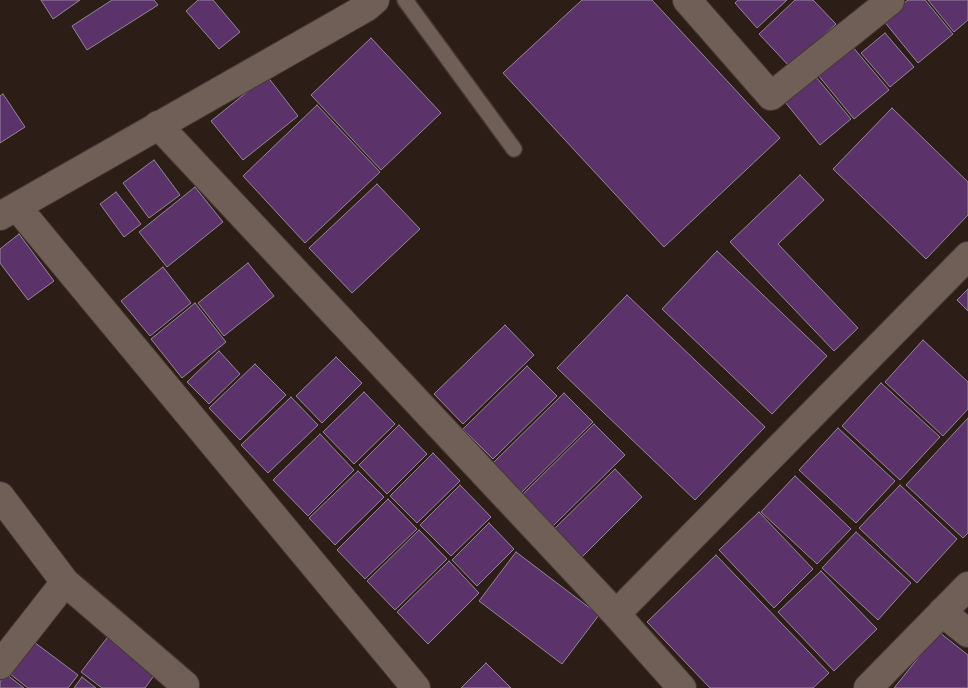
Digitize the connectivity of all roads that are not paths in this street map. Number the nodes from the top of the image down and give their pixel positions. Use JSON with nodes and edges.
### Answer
{"nodes":[{"id":1,"x":375,"y":0,"type":"edge"},
{"id":2,"x":405,"y":0,"type":"edge"},
{"id":3,"x":687,"y":0,"type":"edge"},
{"id":4,"x":890,"y":0,"type":"edge"},
{"id":5,"x":158,"y":125,"type":"junction"},
{"id":6,"x":514,"y":149,"type":"dead end"},
{"id":7,"x":9,"y":212,"type":"edge"},
{"id":8,"x":968,"y":256,"type":"edge"},
{"id":9,"x":0,"y":496,"type":"edge"},
{"id":10,"x":65,"y":582,"type":"junction"},
{"id":11,"x":968,"y":586,"type":"edge"},
{"id":12,"x":942,"y":612,"type":"junction"},
{"id":13,"x":616,"y":614,"type":"junction"},
{"id":14,"x":968,"y":633,"type":"edge"},
{"id":15,"x":0,"y":665,"type":"edge"},
{"id":16,"x":183,"y":688,"type":"edge"},
{"id":17,"x":416,"y":688,"type":"edge"},
{"id":18,"x":682,"y":688,"type":"edge"},
{"id":19,"x":868,"y":688,"type":"edge"}],
"edges":[{"from":1,"to":5,"type":"street"},
{"from":2,"to":6,"type":"lane"},
{"from":3,"to":4,"type":"street"},
{"from":5,"to":7,"type":"street"},
{"from":5,"to":13,"type":"street"},
{"from":7,"to":17,"type":"street"},
{"from":8,"to":13,"type":"street"},
{"from":9,"to":10,"type":"street"},
{"from":10,"to":15,"type":"street"},
{"from":10,"to":16,"type":"street"},
{"from":11,"to":12,"type":"street"},
{"from":12,"to":14,"type":"street"},
{"from":12,"to":19,"type":"street"},
{"from":13,"to":18,"type":"street"}]}
